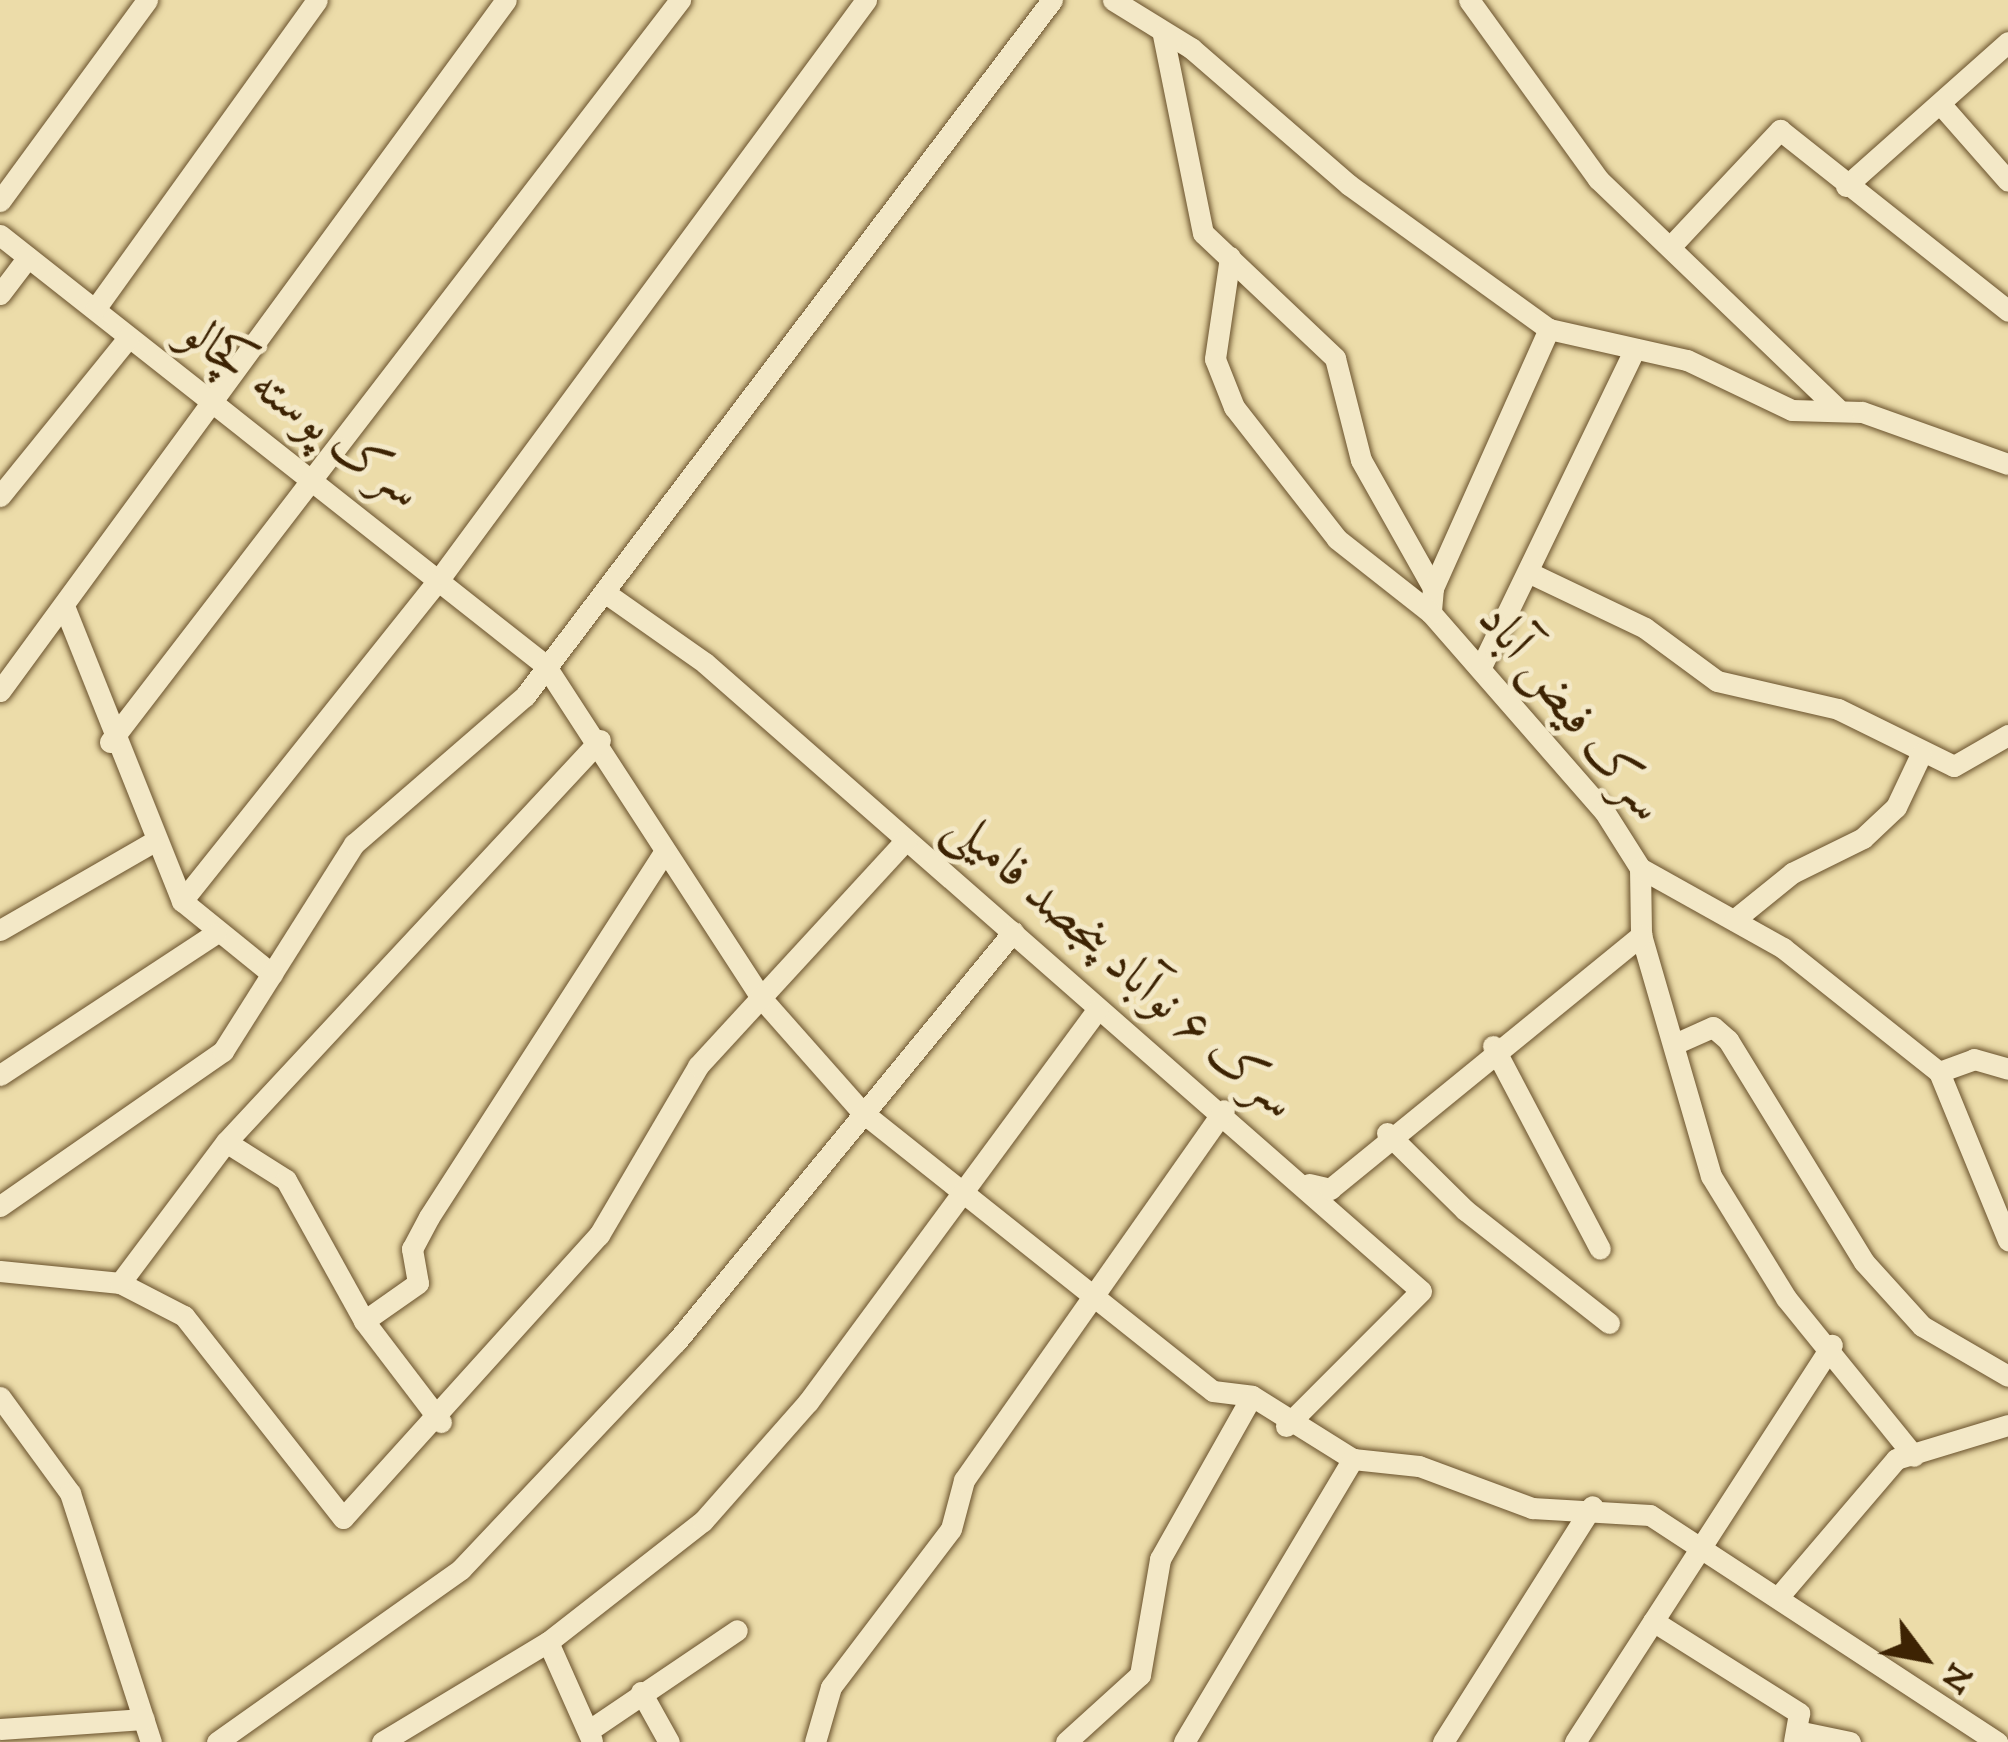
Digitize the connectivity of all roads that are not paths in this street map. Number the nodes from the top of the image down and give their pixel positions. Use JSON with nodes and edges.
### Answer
{"nodes":[{"id":1,"x":147,"y":0,"type":"edge"},
{"id":2,"x":317,"y":0,"type":"edge"},
{"id":3,"x":506,"y":0,"type":"edge"},
{"id":4,"x":680,"y":0,"type":"edge"},
{"id":5,"x":866,"y":0,"type":"edge"},
{"id":6,"x":1052,"y":0,"type":"edge"},
{"id":7,"x":1113,"y":0,"type":"edge"},
{"id":8,"x":1469,"y":0,"type":"edge"},
{"id":9,"x":1163,"y":35,"type":"junction"},
{"id":10,"x":2008,"y":42,"type":"edge"},
{"id":11,"x":1943,"y":107,"type":"junction"},
{"id":12,"x":2008,"y":181,"type":"edge"},
{"id":13,"x":1846,"y":186,"type":"junction"},
{"id":14,"x":0,"y":201,"type":"edge"},
{"id":15,"x":0,"y":235,"type":"edge"},
{"id":16,"x":1670,"y":247,"type":"junction"},
{"id":17,"x":28,"y":256,"type":"junction"},
{"id":18,"x":1230,"y":257,"type":"junction"},
{"id":19,"x":0,"y":294,"type":"edge"},
{"id":20,"x":95,"y":310,"type":"junction"},
{"id":21,"x":2008,"y":311,"type":"edge"},
{"id":22,"x":1549,"y":329,"type":"junction"},
{"id":23,"x":128,"y":338,"type":"junction"},
{"id":24,"x":1632,"y":355,"type":"junction"},
{"id":25,"x":212,"y":407,"type":"junction"},
{"id":26,"x":1837,"y":408,"type":"junction"},
{"id":27,"x":2008,"y":464,"type":"edge"},
{"id":28,"x":319,"y":481,"type":"junction"},
{"id":29,"x":0,"y":496,"type":"edge"},
{"id":30,"x":443,"y":574,"type":"junction"},
{"id":31,"x":1532,"y":574,"type":"junction"},
{"id":32,"x":1433,"y":587,"type":"junction"},
{"id":33,"x":607,"y":594,"type":"junction"},
{"id":34,"x":64,"y":606,"type":"junction"},
{"id":35,"x":1431,"y":613,"type":"junction"},
{"id":36,"x":545,"y":665,"type":"junction"},
{"id":37,"x":1481,"y":667,"type":"junction"},
{"id":38,"x":0,"y":691,"type":"edge"},
{"id":39,"x":2008,"y":736,"type":"edge"},
{"id":40,"x":600,"y":740,"type":"junction"},
{"id":41,"x":110,"y":742,"type":"junction"},
{"id":42,"x":1922,"y":754,"type":"junction"},
{"id":43,"x":906,"y":840,"type":"junction"},
{"id":44,"x":153,"y":842,"type":"junction"},
{"id":45,"x":664,"y":853,"type":"junction"},
{"id":46,"x":1640,"y":868,"type":"junction"},
{"id":47,"x":182,"y":901,"type":"junction"},
{"id":48,"x":1734,"y":920,"type":"junction"},
{"id":49,"x":0,"y":930,"type":"edge"},
{"id":50,"x":216,"y":932,"type":"junction"},
{"id":51,"x":1013,"y":932,"type":"junction"},
{"id":52,"x":1641,"y":935,"type":"junction"},
{"id":53,"x":272,"y":974,"type":"junction"},
{"id":54,"x":762,"y":999,"type":"junction"},
{"id":55,"x":1097,"y":1010,"type":"junction"},
{"id":56,"x":1678,"y":1042,"type":"junction"},
{"id":57,"x":1493,"y":1046,"type":"junction"},
{"id":58,"x":2008,"y":1069,"type":"edge"},
{"id":59,"x":1939,"y":1072,"type":"junction"},
{"id":60,"x":0,"y":1075,"type":"edge"},
{"id":61,"x":1224,"y":1110,"type":"junction"},
{"id":62,"x":862,"y":1112,"type":"junction"},
{"id":63,"x":1388,"y":1133,"type":"junction"},
{"id":64,"x":226,"y":1142,"type":"junction"},
{"id":65,"x":1310,"y":1184,"type":"junction"},
{"id":66,"x":966,"y":1190,"type":"junction"},
{"id":67,"x":4,"y":1194,"type":"edge"},
{"id":68,"x":2008,"y":1240,"type":"edge"},
{"id":69,"x":1600,"y":1249,"type":"dead end"},
{"id":70,"x":0,"y":1271,"type":"edge"},
{"id":71,"x":120,"y":1283,"type":"junction"},
{"id":72,"x":1089,"y":1288,"type":"junction"},
{"id":73,"x":364,"y":1321,"type":"junction"},
{"id":74,"x":1610,"y":1323,"type":"dead end"},
{"id":75,"x":1832,"y":1345,"type":"junction"},
{"id":76,"x":2008,"y":1376,"type":"edge"},
{"id":77,"x":1252,"y":1396,"type":"junction"},
{"id":78,"x":0,"y":1397,"type":"edge"},
{"id":79,"x":441,"y":1422,"type":"junction"},
{"id":80,"x":2008,"y":1424,"type":"edge"},
{"id":81,"x":1286,"y":1426,"type":"junction"},
{"id":82,"x":1914,"y":1456,"type":"junction"},
{"id":83,"x":1353,"y":1459,"type":"junction"},
{"id":84,"x":1592,"y":1506,"type":"junction"},
{"id":85,"x":1693,"y":1548,"type":"junction"},
{"id":86,"x":1780,"y":1595,"type":"junction"},
{"id":87,"x":1652,"y":1621,"type":"junction"},
{"id":88,"x":736,"y":1630,"type":"dead end"},
{"id":89,"x":548,"y":1642,"type":"junction"},
{"id":90,"x":641,"y":1692,"type":"junction"},
{"id":91,"x":144,"y":1719,"type":"junction"},
{"id":92,"x":0,"y":1729,"type":"edge"},
{"id":93,"x":592,"y":1736,"type":"edge"},
{"id":94,"x":1796,"y":1737,"type":"edge"},
{"id":95,"x":1983,"y":1738,"type":"edge"},
{"id":96,"x":151,"y":1742,"type":"edge"},
{"id":97,"x":218,"y":1742,"type":"edge"},
{"id":98,"x":382,"y":1742,"type":"edge"},
{"id":99,"x":669,"y":1742,"type":"edge"},
{"id":100,"x":814,"y":1742,"type":"edge"},
{"id":101,"x":1066,"y":1742,"type":"edge"},
{"id":102,"x":1184,"y":1742,"type":"edge"},
{"id":103,"x":1443,"y":1742,"type":"edge"},
{"id":104,"x":1575,"y":1742,"type":"edge"},
{"id":105,"x":1850,"y":1742,"type":"edge"}],
"edges":[{"from":1,"to":14,"type":"street"},
{"from":2,"to":20,"type":"street"},
{"from":3,"to":25,"type":"street"},
{"from":4,"to":28,"type":"street"},
{"from":5,"to":30,"type":"street"},
{"from":6,"to":33,"type":"street"},
{"from":7,"to":9,"type":"street"},
{"from":8,"to":16,"type":"street"},
{"from":9,"to":18,"type":"street","name":"سرک فيض آباد"},
{"from":9,"to":22,"type":"street"},
{"from":10,"to":11,"type":"street"},
{"from":11,"to":12,"type":"street"},
{"from":11,"to":13,"type":"street"},
{"from":13,"to":16,"type":"street"},
{"from":13,"to":21,"type":"street"},
{"from":15,"to":17,"type":"street","name":"سرک پوسته کچالو"},
{"from":16,"to":26,"type":"street"},
{"from":17,"to":19,"type":"street"},
{"from":17,"to":20,"type":"street","name":"سرک پوسته کچالو"},
{"from":18,"to":32,"type":"street","name":"سرک فيض آباد"},
{"from":18,"to":35,"type":"street"},
{"from":20,"to":23,"type":"street","name":"سرک پوسته کچالو"},
{"from":22,"to":24,"type":"street"},
{"from":22,"to":32,"type":"street"},
{"from":23,"to":25,"type":"street","name":"سرک پوسته کچالو"},
{"from":23,"to":29,"type":"street"},
{"from":24,"to":26,"type":"street"},
{"from":24,"to":31,"type":"street"},
{"from":25,"to":28,"type":"street","name":"سرک پوسته کچالو"},
{"from":25,"to":34,"type":"street"},
{"from":26,"to":27,"type":"street"},
{"from":28,"to":30,"type":"street","name":"سرک پوسته کچالو"},
{"from":28,"to":41,"type":"street"},
{"from":30,"to":36,"type":"street","name":"سرک پوسته کچالو"},
{"from":30,"to":47,"type":"street"},
{"from":31,"to":37,"type":"street"},
{"from":31,"to":42,"type":"street"},
{"from":32,"to":35,"type":"street","name":"سرک فيض آباد"},
{"from":33,"to":36,"type":"street"},
{"from":33,"to":43,"type":"street","name":"سرک ۶ نوآباد پنجصد فامیلی"},
{"from":34,"to":38,"type":"street"},
{"from":34,"to":41,"type":"street"},
{"from":35,"to":37,"type":"street","name":"سرک فيض آباد"},
{"from":36,"to":40,"type":"street","name":"سرک پوسته کچالو"},
{"from":36,"to":53,"type":"street"},
{"from":37,"to":46,"type":"street","name":"سرک فيض آباد"},
{"from":39,"to":42,"type":"street"},
{"from":40,"to":45,"type":"street","name":"سرک پوسته کچالو"},
{"from":40,"to":64,"type":"street"},
{"from":41,"to":44,"type":"street"},
{"from":42,"to":48,"type":"street"},
{"from":43,"to":51,"type":"street","name":"سرک ۶ نوآباد پنجصد فامیلی"},
{"from":43,"to":54,"type":"street"},
{"from":44,"to":47,"type":"street"},
{"from":44,"to":49,"type":"street"},
{"from":45,"to":54,"type":"street","name":"سرک پوسته کچالو"},
{"from":45,"to":73,"type":"street"},
{"from":46,"to":48,"type":"street"},
{"from":46,"to":52,"type":"street","name":"سرک فيض آباد"},
{"from":47,"to":50,"type":"street"},
{"from":48,"to":59,"type":"street"},
{"from":50,"to":53,"type":"street"},
{"from":50,"to":60,"type":"street"},
{"from":51,"to":55,"type":"street","name":"سرک ۶ نوآباد پنجصد فامیلی"},
{"from":51,"to":62,"type":"street"},
{"from":52,"to":56,"type":"street","name":"سرک فيض آباد"},
{"from":52,"to":57,"type":"street"},
{"from":53,"to":67,"type":"street"},
{"from":54,"to":62,"type":"street","name":"سرک پوسته کچالو"},
{"from":54,"to":79,"type":"street"},
{"from":55,"to":61,"type":"street","name":"سرک ۶ نوآباد پنجصد فامیلی"},
{"from":55,"to":66,"type":"street"},
{"from":56,"to":75,"type":"street","name":"سرک فيض آباد"},
{"from":56,"to":76,"type":"street"},
{"from":57,"to":63,"type":"street"},
{"from":57,"to":69,"type":"street"},
{"from":58,"to":59,"type":"street"},
{"from":59,"to":68,"type":"street"},
{"from":61,"to":65,"type":"street","name":"سرک ۶ نوآباد پنجصد فامیلی"},
{"from":61,"to":72,"type":"street"},
{"from":62,"to":66,"type":"street","name":"سرک پوسته کچالو"},
{"from":62,"to":97,"type":"street"},
{"from":63,"to":65,"type":"street"},
{"from":63,"to":74,"type":"street"},
{"from":64,"to":71,"type":"street"},
{"from":64,"to":73,"type":"street"},
{"from":65,"to":81,"type":"street","name":"سرک ۶ نوآباد پنجصد فامیلی"},
{"from":66,"to":72,"type":"street","name":"سرک پوسته کچالو"},
{"from":66,"to":89,"type":"street"},
{"from":70,"to":71,"type":"street"},
{"from":71,"to":79,"type":"street"},
{"from":72,"to":77,"type":"street","name":"سرک پوسته کچالو"},
{"from":72,"to":100,"type":"street"},
{"from":73,"to":79,"type":"street"},
{"from":75,"to":82,"type":"street","name":"سرک فيض آباد"},
{"from":75,"to":85,"type":"street"},
{"from":77,"to":81,"type":"street"},
{"from":77,"to":101,"type":"street"},
{"from":78,"to":91,"type":"street"},
{"from":80,"to":82,"type":"street"},
{"from":81,"to":83,"type":"street"},
{"from":82,"to":86,"type":"street"},
{"from":83,"to":84,"type":"street"},
{"from":83,"to":102,"type":"street"},
{"from":84,"to":85,"type":"street"},
{"from":84,"to":103,"type":"street"},
{"from":85,"to":86,"type":"street"},
{"from":85,"to":87,"type":"street"},
{"from":86,"to":95,"type":"street"},
{"from":87,"to":94,"type":"street"},
{"from":87,"to":104,"type":"street"},
{"from":88,"to":90,"type":"street"},
{"from":89,"to":93,"type":"street"},
{"from":89,"to":98,"type":"street"},
{"from":90,"to":93,"type":"street"},
{"from":90,"to":99,"type":"street"},
{"from":91,"to":92,"type":"street"},
{"from":91,"to":96,"type":"street"},
{"from":94,"to":105,"type":"street"}]}
